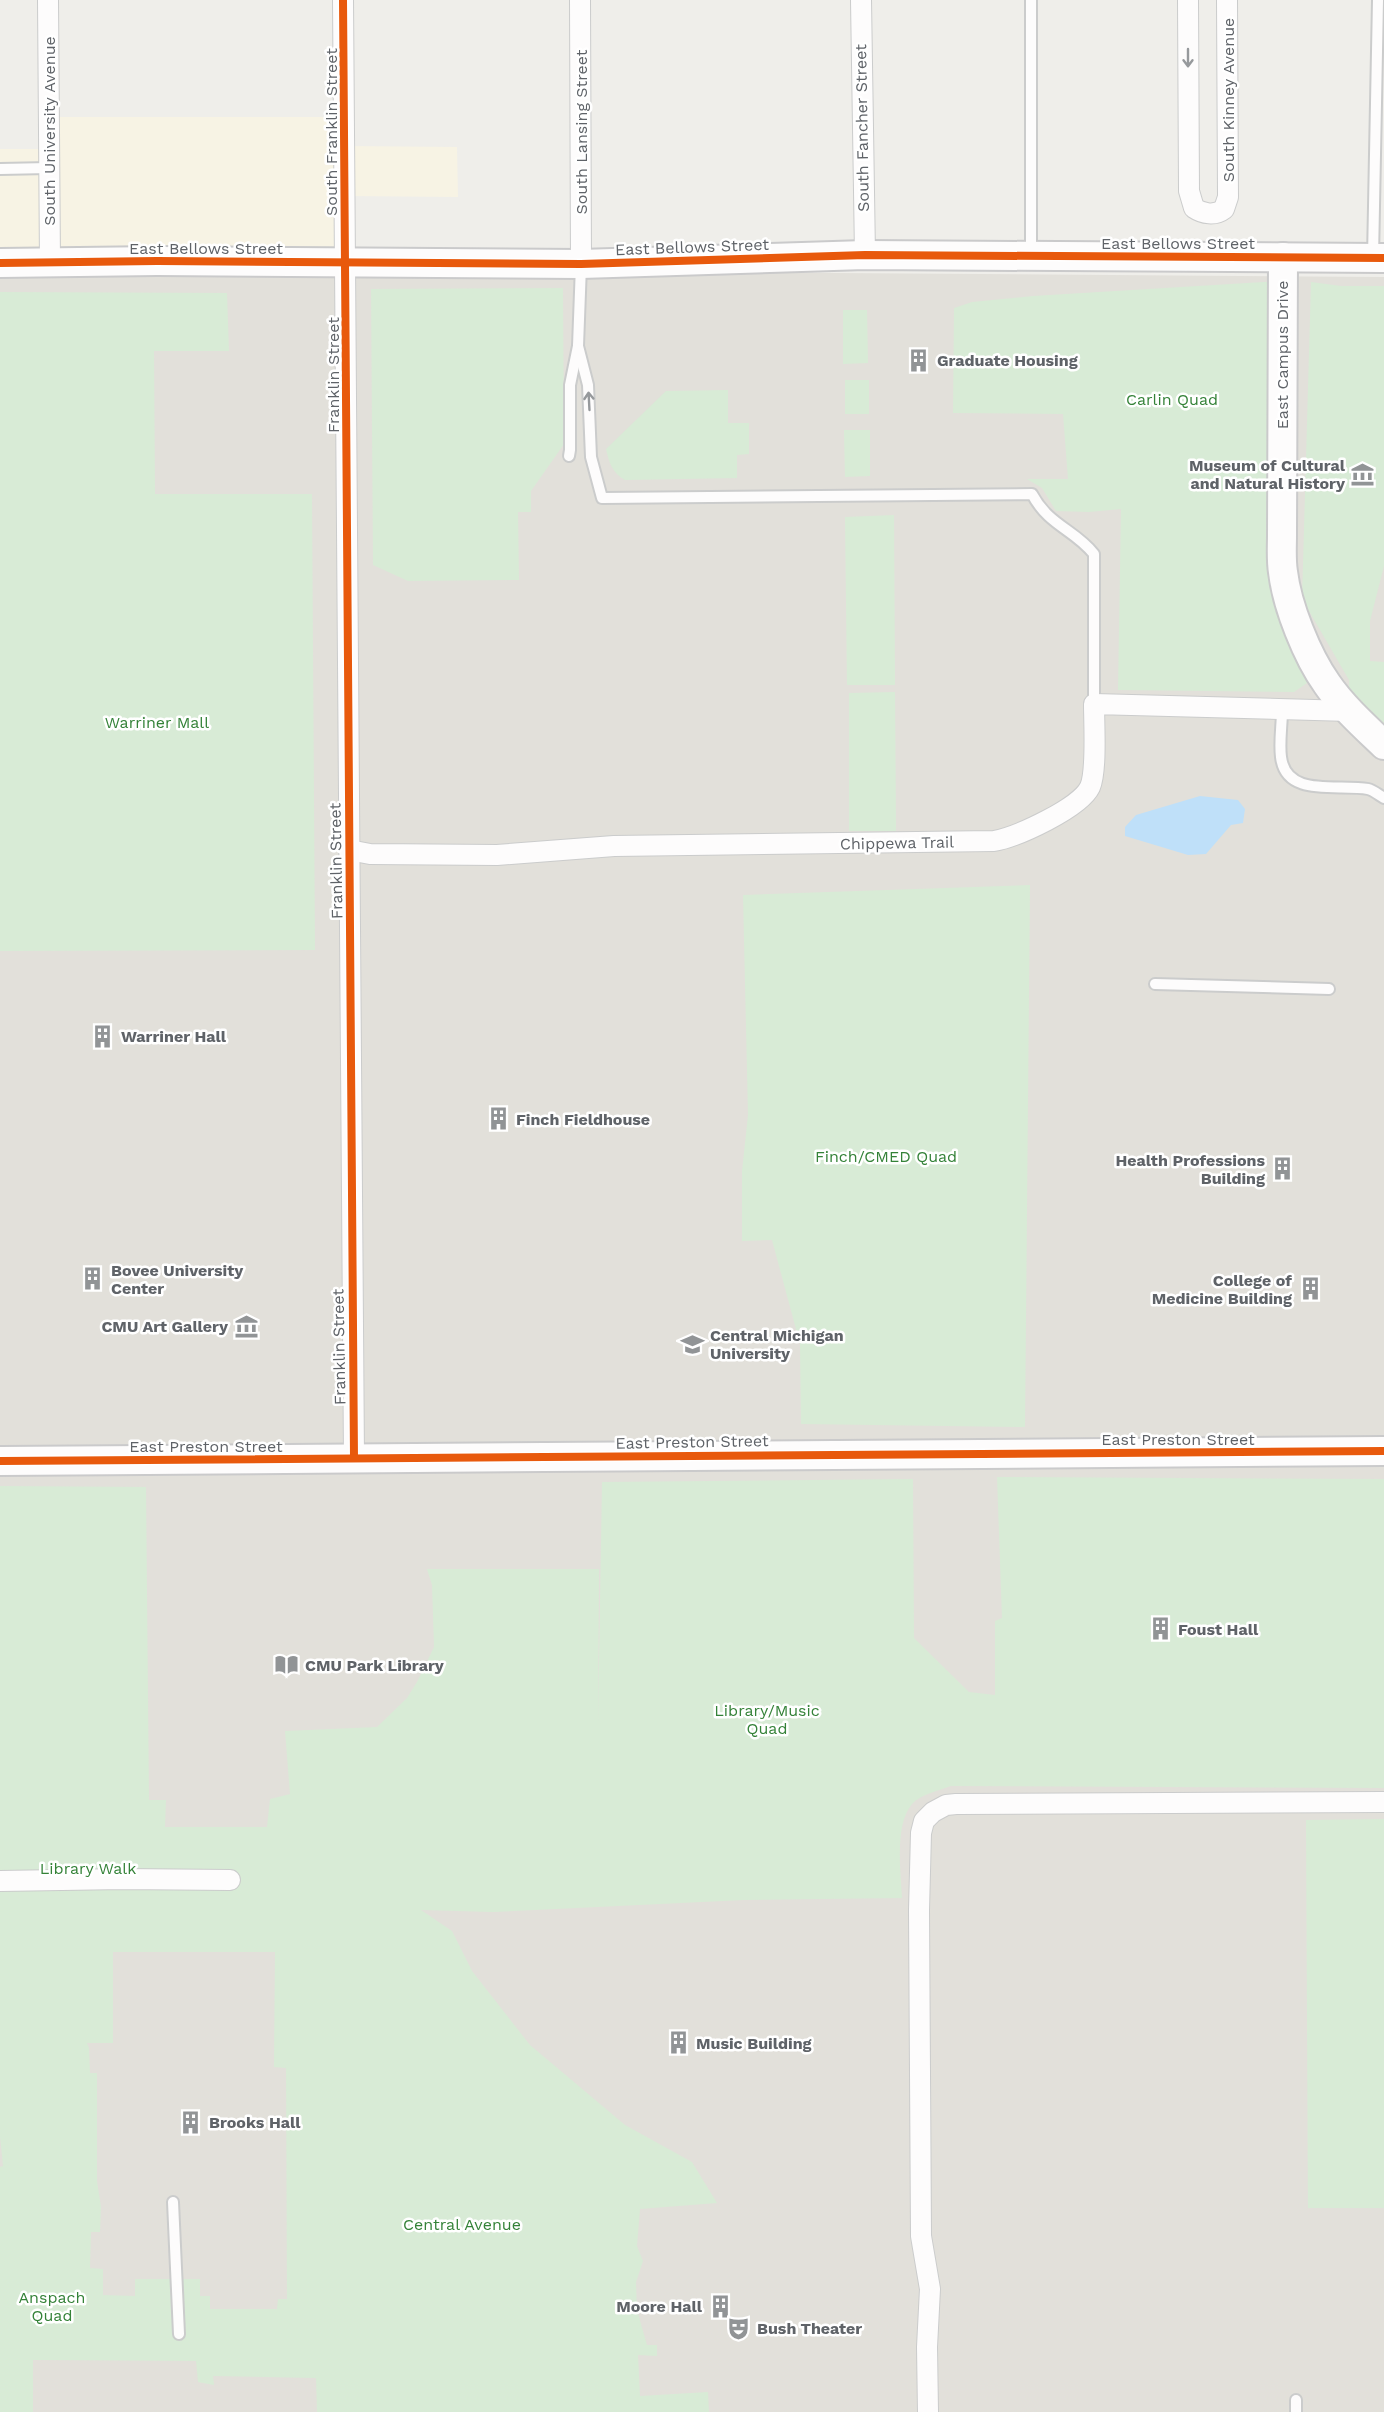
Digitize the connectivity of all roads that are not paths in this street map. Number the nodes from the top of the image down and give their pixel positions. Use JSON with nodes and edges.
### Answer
{"nodes":[{"id":1,"x":48,"y":0,"type":"edge"},
{"id":2,"x":343,"y":0,"type":"edge"},
{"id":3,"x":580,"y":0,"type":"edge"},
{"id":4,"x":861,"y":0,"type":"edge"},
{"id":5,"x":1031,"y":0,"type":"edge"},
{"id":6,"x":1188,"y":0,"type":"edge"},
{"id":7,"x":1227,"y":0,"type":"edge"},
{"id":8,"x":1378,"y":0,"type":"edge"},
{"id":9,"x":49,"y":168,"type":"junction"},
{"id":10,"x":0,"y":169,"type":"edge"},
{"id":11,"x":864,"y":255,"type":"junction"},
{"id":12,"x":1031,"y":256,"type":"junction"},
{"id":13,"x":1283,"y":257,"type":"junction"},
{"id":14,"x":1378,"y":258,"type":"edge"},
{"id":15,"x":50,"y":262,"type":"junction"},
{"id":16,"x":0,"y":263,"type":"edge"},
{"id":17,"x":345,"y":264,"type":"junction"},
{"id":18,"x":581,"y":264,"type":"junction"},
{"id":19,"x":578,"y":346,"type":"junction"},
{"id":20,"x":568,"y":456,"type":"dead end"},
{"id":21,"x":1094,"y":704,"type":"junction"},
{"id":22,"x":1282,"y":710,"type":"junction"},
{"id":23,"x":1350,"y":711,"type":"junction"},
{"id":24,"x":1384,"y":745,"type":"edge"},
{"id":25,"x":1384,"y":798,"type":"edge"},
{"id":26,"x":349,"y":850,"type":"junction"},
{"id":27,"x":1155,"y":984,"type":"dead end"},
{"id":28,"x":1329,"y":989,"type":"dead end"},
{"id":29,"x":1384,"y":1451,"type":"edge"},
{"id":30,"x":354,"y":1458,"type":"junction"},
{"id":31,"x":0,"y":1461,"type":"edge"},
{"id":32,"x":1384,"y":1802,"type":"edge"},
{"id":33,"x":230,"y":1880,"type":"dead end"},
{"id":34,"x":0,"y":1881,"type":"edge"},
{"id":35,"x":173,"y":2202,"type":"dead end"},
{"id":36,"x":179,"y":2334,"type":"dead end"},
{"id":37,"x":1296,"y":2400,"type":"dead end"},
{"id":38,"x":928,"y":2406,"type":"edge"},
{"id":39,"x":1296,"y":2412,"type":"edge"}],
"edges":[{"from":1,"to":9,"type":"street","name":"South University Avenue"},
{"from":2,"to":17,"type":"street","name":"South Franklin Street"},
{"from":3,"to":18,"type":"street","name":"South Lansing Street"},
{"from":4,"to":11,"type":"street","name":"South Fancher Street"},
{"from":5,"to":12,"type":"lane"},
{"from":6,"to":7,"type":"street","name":"South Kinney Avenue","one_way":true},
{"from":8,"to":14,"type":"lane"},
{"from":9,"to":10,"type":"lane"},
{"from":9,"to":15,"type":"street","name":"South University Avenue"},
{"from":11,"to":12,"type":"street","name":"East Bellows Street"},
{"from":11,"to":18,"type":"street","name":"East Bellows Street"},
{"from":12,"to":13,"type":"street","name":"East Bellows Street"},
{"from":13,"to":14,"type":"street","name":"East Bellows Street"},
{"from":13,"to":23,"type":"street","name":"East Campus Drive"},
{"from":15,"to":16,"type":"street","name":"East Bellows Street"},
{"from":15,"to":17,"type":"street","name":"East Bellows Street"},
{"from":17,"to":18,"type":"street","name":"East Bellows Street"},
{"from":17,"to":26,"type":"street","name":"Franklin Street"},
{"from":18,"to":19,"type":"lane"},
{"from":19,"to":20,"type":"lane"},
{"from":21,"to":19,"type":"lane","one_way":true},
{"from":21,"to":22,"type":"street"},
{"from":21,"to":26,"type":"street","name":"Chippewa Trail"},
{"from":22,"to":23,"type":"street"},
{"from":22,"to":25,"type":"lane"},
{"from":23,"to":24,"type":"street","name":"East Campus Drive"},
{"from":26,"to":30,"type":"street","name":"Franklin Street"},
{"from":27,"to":28,"type":"lane"},
{"from":29,"to":30,"type":"street","name":"East Preston Street"},
{"from":30,"to":31,"type":"street","name":"East Preston Street"},
{"from":32,"to":38,"type":"street"},
{"from":33,"to":34,"type":"street"},
{"from":35,"to":36,"type":"lane"},
{"from":37,"to":39,"type":"lane"}]}
